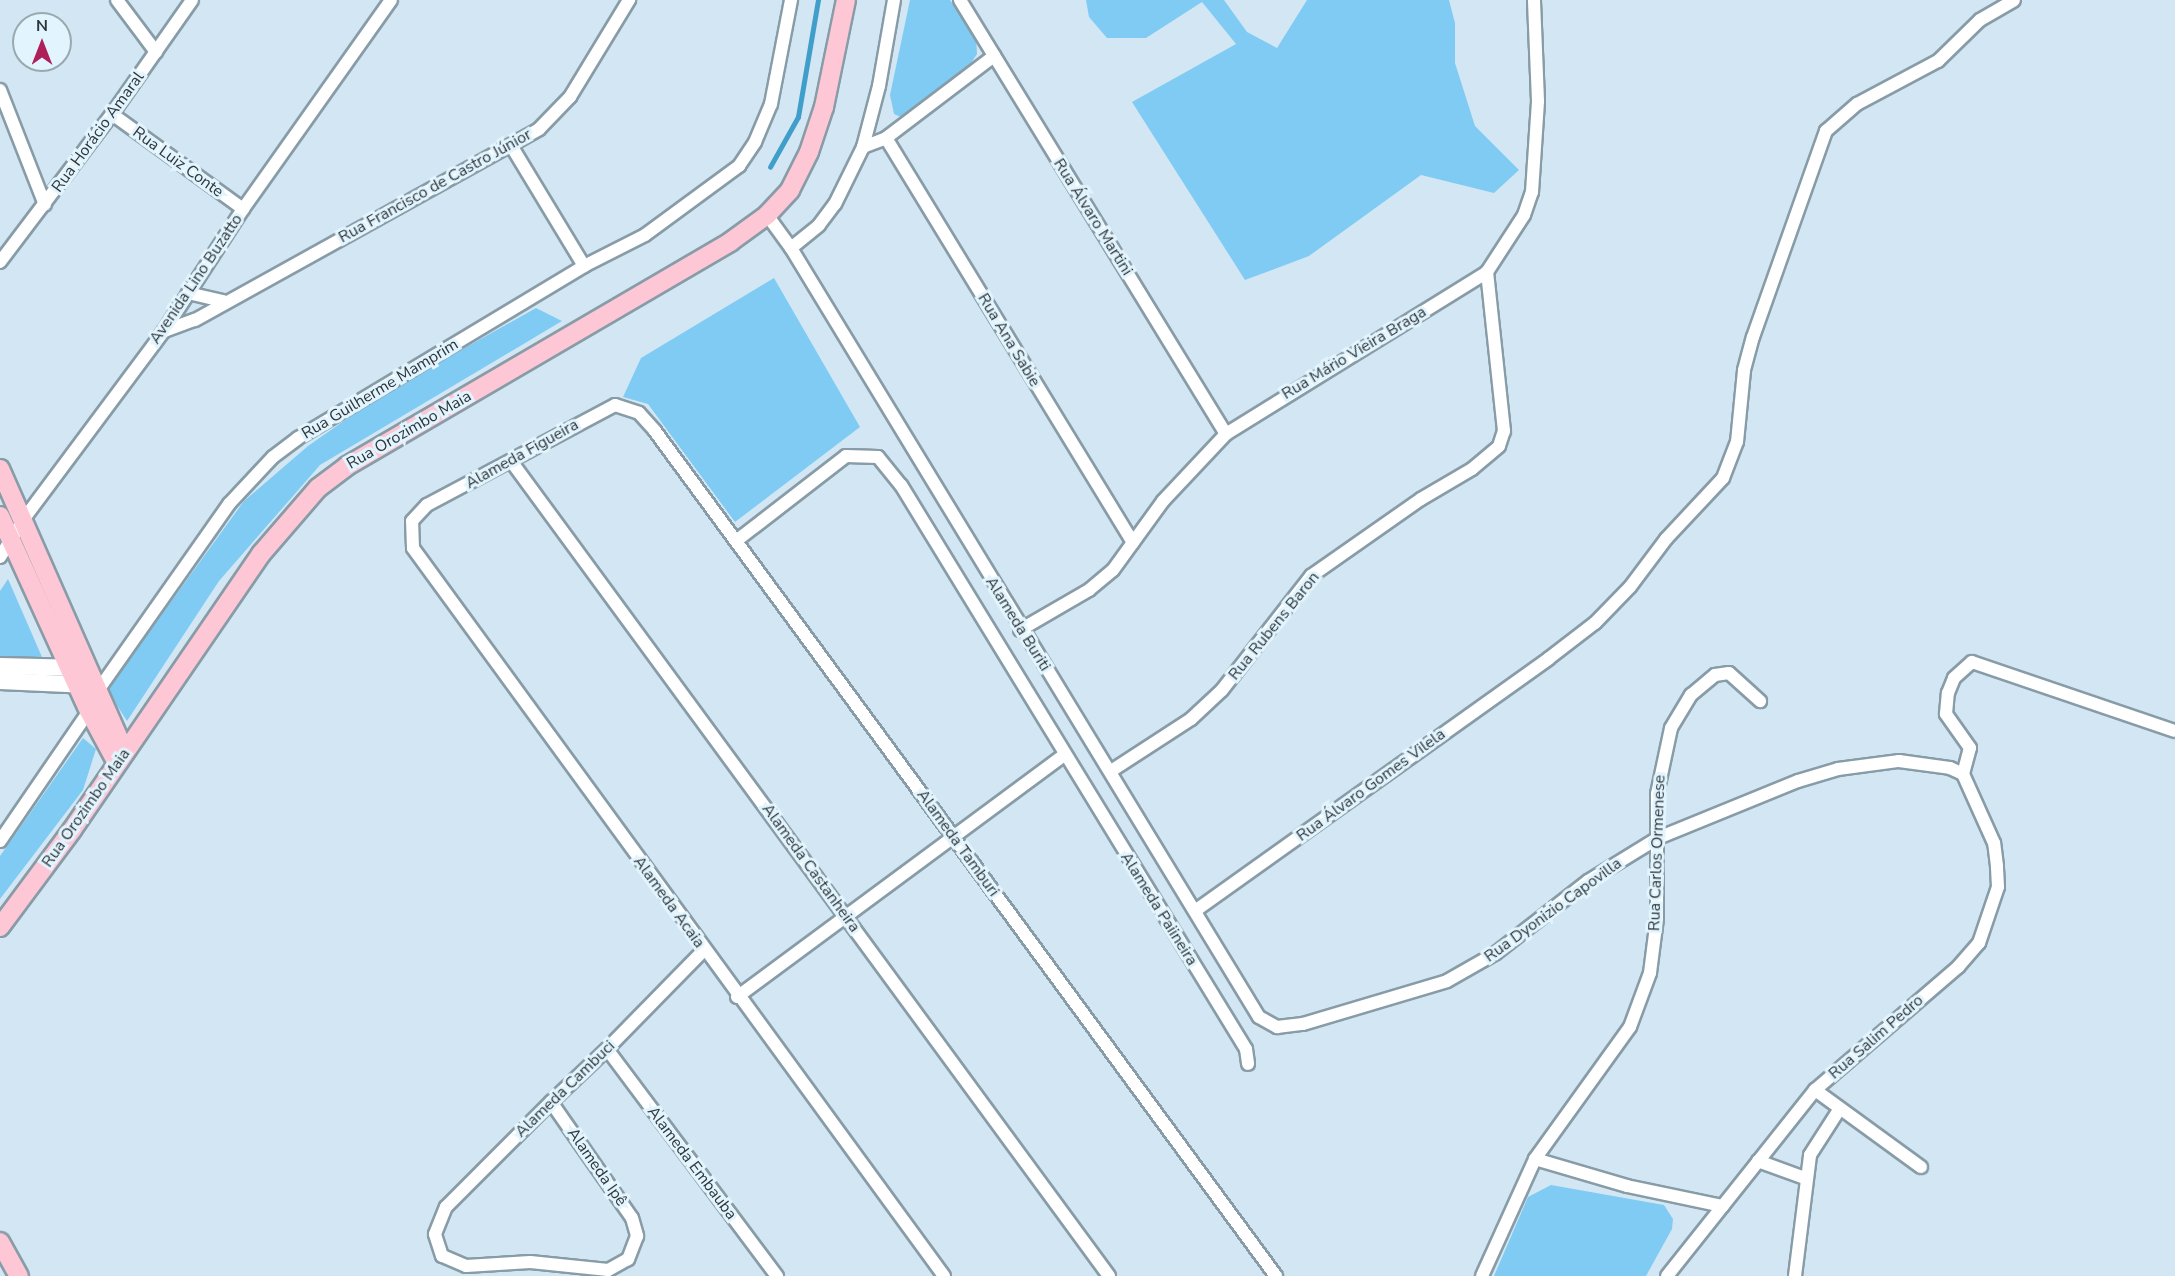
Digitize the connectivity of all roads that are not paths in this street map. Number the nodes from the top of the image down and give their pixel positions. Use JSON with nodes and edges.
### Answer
{"nodes":[{"id":1,"x":117,"y":0,"type":"edge"},
{"id":2,"x":192,"y":0,"type":"edge"},
{"id":3,"x":391,"y":0,"type":"edge"},
{"id":4,"x":629,"y":0,"type":"edge"},
{"id":5,"x":791,"y":0,"type":"edge"},
{"id":6,"x":846,"y":0,"type":"edge"},
{"id":7,"x":894,"y":0,"type":"edge"},
{"id":8,"x":960,"y":0,"type":"edge"},
{"id":9,"x":1534,"y":0,"type":"edge"},
{"id":10,"x":2014,"y":0,"type":"edge"},
{"id":11,"x":156,"y":52,"type":"junction"},
{"id":12,"x":994,"y":56,"type":"junction"},
{"id":13,"x":0,"y":90,"type":"edge"},
{"id":14,"x":112,"y":114,"type":"junction"},
{"id":15,"x":886,"y":138,"type":"junction"},
{"id":16,"x":513,"y":147,"type":"junction"},
{"id":17,"x":863,"y":147,"type":"junction"},
{"id":18,"x":45,"y":205,"type":"junction"},
{"id":19,"x":243,"y":209,"type":"junction"},
{"id":20,"x":766,"y":215,"type":"junction"},
{"id":21,"x":791,"y":248,"type":"junction"},
{"id":22,"x":0,"y":262,"type":"edge"},
{"id":23,"x":584,"y":266,"type":"junction"},
{"id":24,"x":1487,"y":272,"type":"junction"},
{"id":25,"x":188,"y":293,"type":"junction"},
{"id":26,"x":224,"y":301,"type":"junction"},
{"id":27,"x":164,"y":331,"type":"junction"},
{"id":28,"x":639,"y":413,"type":"joint"},
{"id":29,"x":1226,"y":434,"type":"junction"},
{"id":30,"x":511,"y":461,"type":"junction"},
{"id":31,"x":0,"y":469,"type":"edge"},
{"id":32,"x":0,"y":516,"type":"edge"},
{"id":33,"x":23,"y":520,"type":"junction"},
{"id":34,"x":412,"y":521,"type":"joint"},
{"id":35,"x":11,"y":541,"type":"junction"},
{"id":36,"x":736,"y":541,"type":"junction"},
{"id":37,"x":1132,"y":543,"type":"junction"},
{"id":38,"x":0,"y":557,"type":"edge"},
{"id":39,"x":1020,"y":630,"type":"junction"},
{"id":40,"x":0,"y":666,"type":"edge"},
{"id":41,"x":90,"y":668,"type":"junction"},
{"id":42,"x":74,"y":676,"type":"junction"},
{"id":43,"x":0,"y":681,"type":"edge"},
{"id":44,"x":98,"y":687,"type":"junction"},
{"id":45,"x":1760,"y":701,"type":"dead end"},
{"id":46,"x":89,"y":711,"type":"junction"},
{"id":47,"x":2175,"y":731,"type":"edge"},
{"id":48,"x":1063,"y":756,"type":"junction"},
{"id":49,"x":121,"y":757,"type":"junction"},
{"id":50,"x":1111,"y":771,"type":"junction"},
{"id":51,"x":1963,"y":774,"type":"junction"},
{"id":52,"x":953,"y":836,"type":"junction"},
{"id":53,"x":1658,"y":838,"type":"junction"},
{"id":54,"x":0,"y":841,"type":"edge"},
{"id":55,"x":1195,"y":911,"type":"junction"},
{"id":56,"x":846,"y":915,"type":"junction"},
{"id":57,"x":0,"y":927,"type":"edge"},
{"id":58,"x":704,"y":950,"type":"junction"},
{"id":59,"x":738,"y":997,"type":"junction"},
{"id":60,"x":1277,"y":1027,"type":"joint"},
{"id":61,"x":607,"y":1049,"type":"junction"},
{"id":62,"x":1248,"y":1064,"type":"dead end"},
{"id":63,"x":1815,"y":1090,"type":"junction"},
{"id":64,"x":551,"y":1102,"type":"junction"},
{"id":65,"x":1839,"y":1110,"type":"junction"},
{"id":66,"x":1536,"y":1159,"type":"junction"},
{"id":67,"x":1758,"y":1161,"type":"junction"},
{"id":68,"x":1921,"y":1167,"type":"dead end"},
{"id":69,"x":1805,"y":1178,"type":"junction"},
{"id":70,"x":1723,"y":1206,"type":"junction"},
{"id":71,"x":637,"y":1236,"type":"joint"},
{"id":72,"x":0,"y":1242,"type":"edge"},
{"id":73,"x":19,"y":1276,"type":"edge"},
{"id":74,"x":777,"y":1276,"type":"edge"},
{"id":75,"x":944,"y":1276,"type":"edge"},
{"id":76,"x":1109,"y":1276,"type":"edge"},
{"id":77,"x":1276,"y":1276,"type":"edge"},
{"id":78,"x":1482,"y":1276,"type":"edge"},
{"id":79,"x":1667,"y":1276,"type":"edge"},
{"id":80,"x":1795,"y":1276,"type":"edge"}],
"edges":[{"from":1,"to":11,"type":"street"},
{"from":2,"to":11,"type":"street","name":"Rua Horácio Amaral"},
{"from":3,"to":19,"type":"street","name":"Avenida Lino Buzatto"},
{"from":4,"to":16,"type":"street","name":"Rua Francisco de Castro Júnior"},
{"from":5,"to":23,"type":"street","name":"Rua Guilherme Mamprim"},
{"from":6,"to":20,"type":"main road","name":"Rua Orozimbo Maia"},
{"from":7,"to":17,"type":"street"},
{"from":8,"to":12,"type":"street","name":"Rua Álvaro Martini"},
{"from":9,"to":24,"type":"street","name":"Rua Mário Vieira Braga"},
{"from":10,"to":55,"type":"street","name":"Rua Álvaro Gomes Vilela"},
{"from":11,"to":14,"type":"street","name":"Rua Horácio Amaral"},
{"from":12,"to":15,"type":"street"},
{"from":12,"to":29,"type":"street","name":"Rua Álvaro Martini"},
{"from":13,"to":18,"type":"street"},
{"from":14,"to":18,"type":"street","name":"Rua Horácio Amaral"},
{"from":14,"to":19,"type":"street","name":"Rua Luiz Conte"},
{"from":15,"to":17,"type":"street"},
{"from":15,"to":37,"type":"street","name":"Rua Ana Sabie"},
{"from":16,"to":23,"type":"street"},
{"from":16,"to":26,"type":"street","name":"Rua Francisco de Castro Júnior"},
{"from":17,"to":21,"type":"street"},
{"from":18,"to":22,"type":"street","name":"Rua Horácio Amaral"},
{"from":19,"to":25,"type":"street","name":"Avenida Lino Buzatto"},
{"from":20,"to":21,"type":"street","name":"Alameda Buriti"},
{"from":20,"to":49,"type":"main road","name":"Rua Orozimbo Maia"},
{"from":21,"to":39,"type":"street","name":"Alameda Buriti"},
{"from":23,"to":44,"type":"street","name":"Rua Guilherme Mamprim"},
{"from":24,"to":29,"type":"street","name":"Rua Mário Vieira Braga"},
{"from":24,"to":50,"type":"street","name":"Rua Rubens Baron"},
{"from":25,"to":26,"type":"street"},
{"from":25,"to":27,"type":"street","name":"Avenida Lino Buzatto"},
{"from":26,"to":27,"type":"street","name":"Rua Francisco de Castro Júnior"},
{"from":27,"to":33,"type":"street","name":"Avenida Lino Buzatto"},
{"from":28,"to":30,"type":"street","name":"Alameda Figueira"},
{"from":28,"to":36,"type":"street","name":"Alameda Tamburi"},
{"from":29,"to":37,"type":"street","name":"Rua Mário Vieira Braga"},
{"from":30,"to":34,"type":"street","name":"Alameda Figueira"},
{"from":30,"to":56,"type":"street","name":"Alameda Castanheira"},
{"from":31,"to":33,"type":"main road"},
{"from":32,"to":35,"type":"main road"},
{"from":33,"to":35,"type":"street","name":"Avenida Lino Buzatto"},
{"from":33,"to":41,"type":"main road"},
{"from":34,"to":58,"type":"street","name":"Alameda Acaia"},
{"from":35,"to":38,"type":"street","name":"Avenida Lino Buzatto"},
{"from":35,"to":42,"type":"main road"},
{"from":36,"to":48,"type":"street","name":"Alameda Paiineira"},
{"from":36,"to":52,"type":"street","name":"Alameda Tamburi"},
{"from":37,"to":39,"type":"street","name":"Rua Mário Vieira Braga"},
{"from":39,"to":50,"type":"street","name":"Alameda Buriti"},
{"from":40,"to":42,"type":"main road"},
{"from":41,"to":42,"type":"main road"},
{"from":41,"to":44,"type":"main road"},
{"from":42,"to":43,"type":"main road"},
{"from":42,"to":44,"type":"main road"},
{"from":42,"to":46,"type":"main road"},
{"from":44,"to":46,"type":"street","name":"Rua Guilherme Mamprim"},
{"from":44,"to":49,"type":"main road"},
{"from":45,"to":53,"type":"street","name":"Rua Carlos Ormenese"},
{"from":46,"to":49,"type":"main road"},
{"from":46,"to":54,"type":"street","name":"Rua Guilherme Mamprim"},
{"from":47,"to":51,"type":"street"},
{"from":48,"to":52,"type":"street"},
{"from":48,"to":62,"type":"street","name":"Alameda Paiineira"},
{"from":49,"to":57,"type":"main road","name":"Rua Orozimbo Maia"},
{"from":50,"to":55,"type":"street","name":"Alameda Buriti"},
{"from":51,"to":53,"type":"street","name":"Rua Dyonizio Capovilla"},
{"from":51,"to":63,"type":"street","name":"Rua Salim Pedro"},
{"from":52,"to":56,"type":"street"},
{"from":52,"to":77,"type":"street","name":"Alameda Tamburi"},
{"from":53,"to":60,"type":"street","name":"Rua Dyonizio Capovilla"},
{"from":53,"to":66,"type":"street","name":"Rua Carlos Ormenese"},
{"from":55,"to":60,"type":"street","name":"Alameda Buriti"},
{"from":56,"to":59,"type":"street"},
{"from":56,"to":76,"type":"street","name":"Alameda Castanheira"},
{"from":58,"to":59,"type":"street","name":"Alameda Acaia"},
{"from":58,"to":61,"type":"street","name":"Alameda Cambuci"},
{"from":59,"to":75,"type":"street","name":"Alameda Acaia"},
{"from":61,"to":64,"type":"street","name":"Alameda Cambuci"},
{"from":61,"to":74,"type":"street","name":"Alameda Embauba"},
{"from":63,"to":65,"type":"street"},
{"from":63,"to":67,"type":"street","name":"Rua Salim Pedro"},
{"from":64,"to":71,"type":"street","name":"Alameda Ipê"},
{"from":64,"to":71,"type":"street","name":"Alameda Cambuci"},
{"from":65,"to":68,"type":"street"},
{"from":65,"to":69,"type":"street"},
{"from":66,"to":70,"type":"street"},
{"from":66,"to":78,"type":"street","name":"Rua Carlos Ormenese"},
{"from":67,"to":69,"type":"street"},
{"from":67,"to":70,"type":"street","name":"Rua Salim Pedro"},
{"from":69,"to":80,"type":"street"},
{"from":70,"to":79,"type":"street","name":"Rua Salim Pedro"},
{"from":72,"to":73,"type":"main road"}]}
